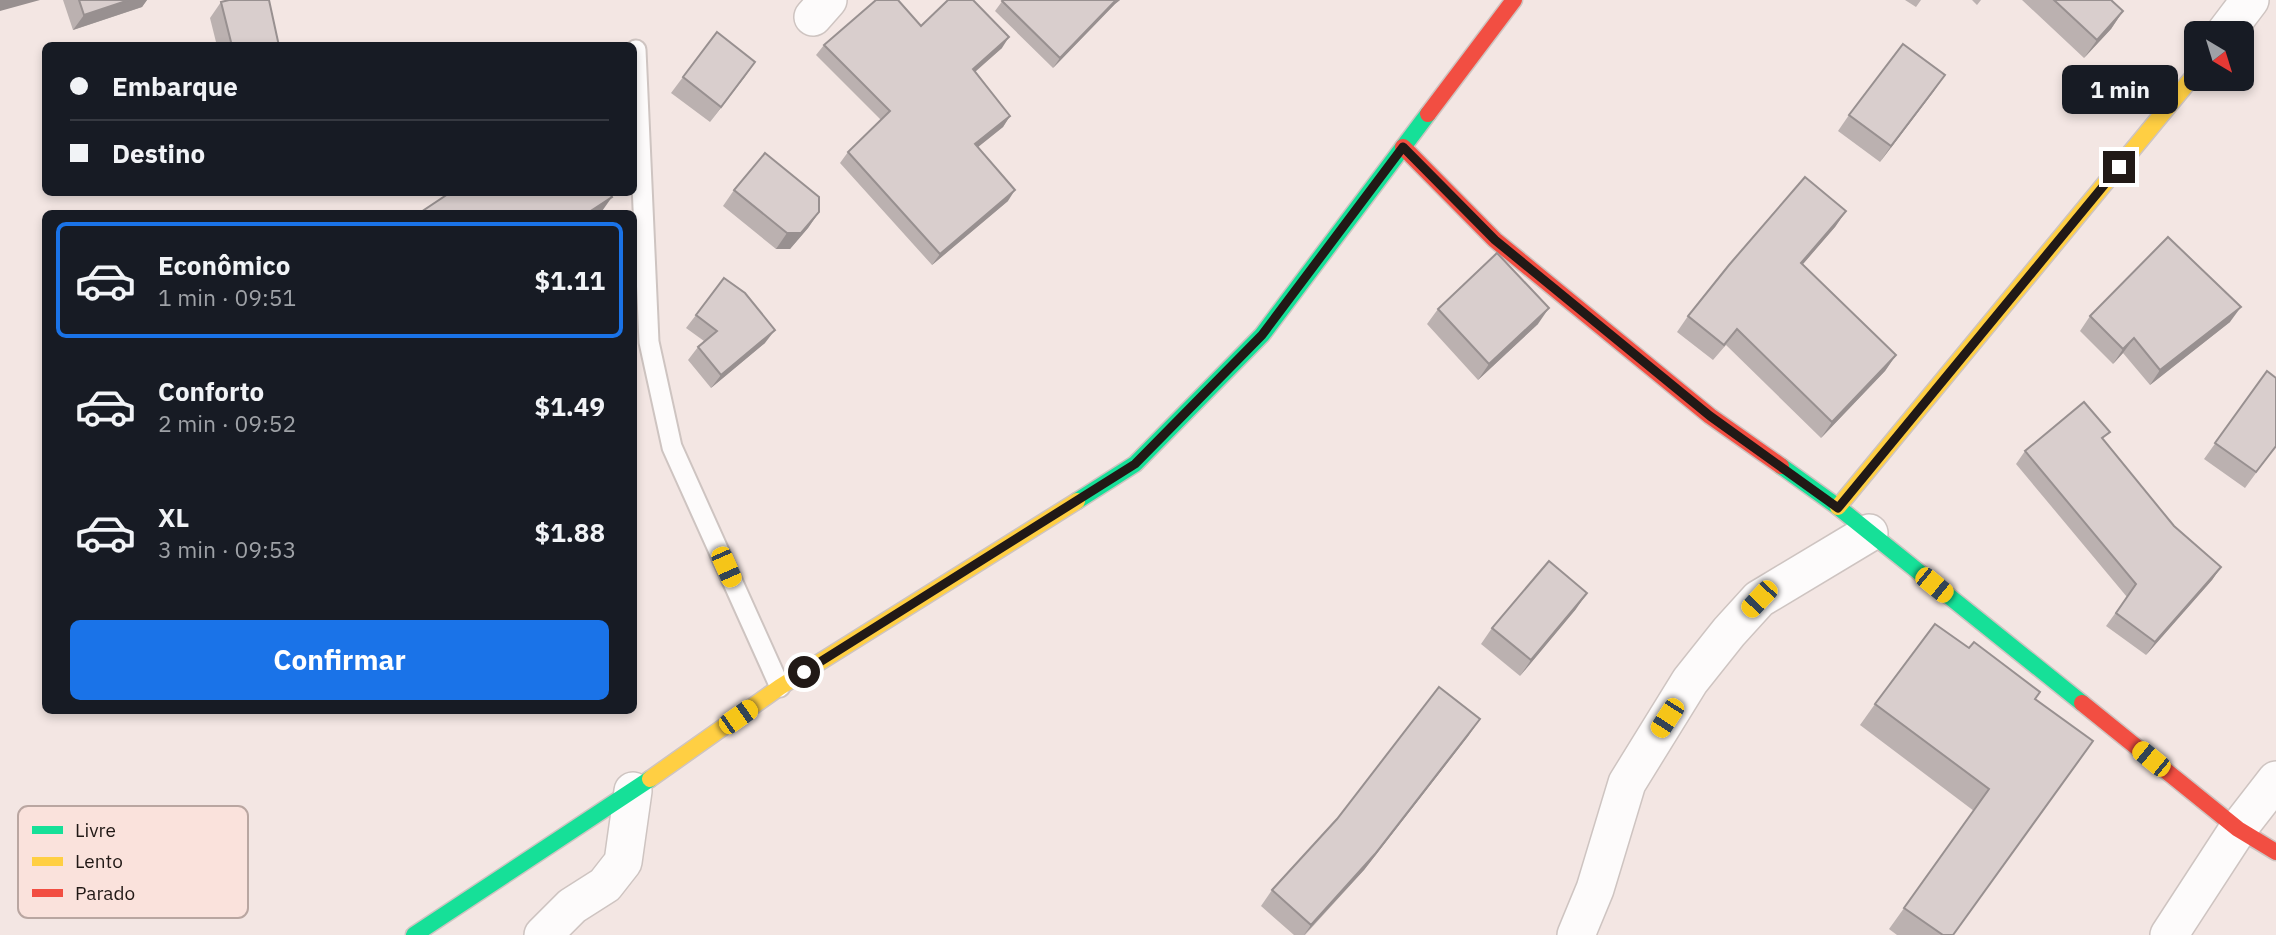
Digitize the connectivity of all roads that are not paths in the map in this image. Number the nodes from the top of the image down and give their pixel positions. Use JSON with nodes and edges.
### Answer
{"nodes":[{"id":1,"x":1514,"y":0,"type":"edge"},
{"id":2,"x":2250,"y":0,"type":"edge"},
{"id":3,"x":2234,"y":21,"type":"edge"},
{"id":4,"x":637,"y":72,"type":"edge"},
{"id":5,"x":2184,"y":88,"type":"edge"},
{"id":6,"x":1403,"y":147,"type":"junction"},
{"id":7,"x":1838,"y":508,"type":"junction"},
{"id":8,"x":1869,"y":533,"type":"junction"},
{"id":9,"x":780,"y":687,"type":"junction"},
{"id":10,"x":2276,"y":780,"type":"edge"},
{"id":11,"x":633,"y":792,"type":"junction"},
{"id":12,"x":2238,"y":829,"type":"junction"},
{"id":13,"x":2276,"y":852,"type":"edge"},
{"id":14,"x":414,"y":935,"type":"edge"},
{"id":15,"x":543,"y":935,"type":"edge"},
{"id":16,"x":1576,"y":935,"type":"edge"},
{"id":17,"x":2169,"y":935,"type":"edge"}],
"edges":[{"from":1,"to":6,"type":"street"},
{"from":2,"to":3,"type":"street"},
{"from":4,"to":9,"type":"lane"},
{"from":5,"to":7,"type":"street"},
{"from":6,"to":7,"type":"street"},
{"from":6,"to":9,"type":"street"},
{"from":7,"to":8,"type":"street"},
{"from":8,"to":12,"type":"street"},
{"from":8,"to":16,"type":"street"},
{"from":9,"to":11,"type":"street"},
{"from":10,"to":12,"type":"street"},
{"from":11,"to":14,"type":"street"},
{"from":11,"to":15,"type":"street"},
{"from":12,"to":13,"type":"street"},
{"from":12,"to":17,"type":"street"}]}
